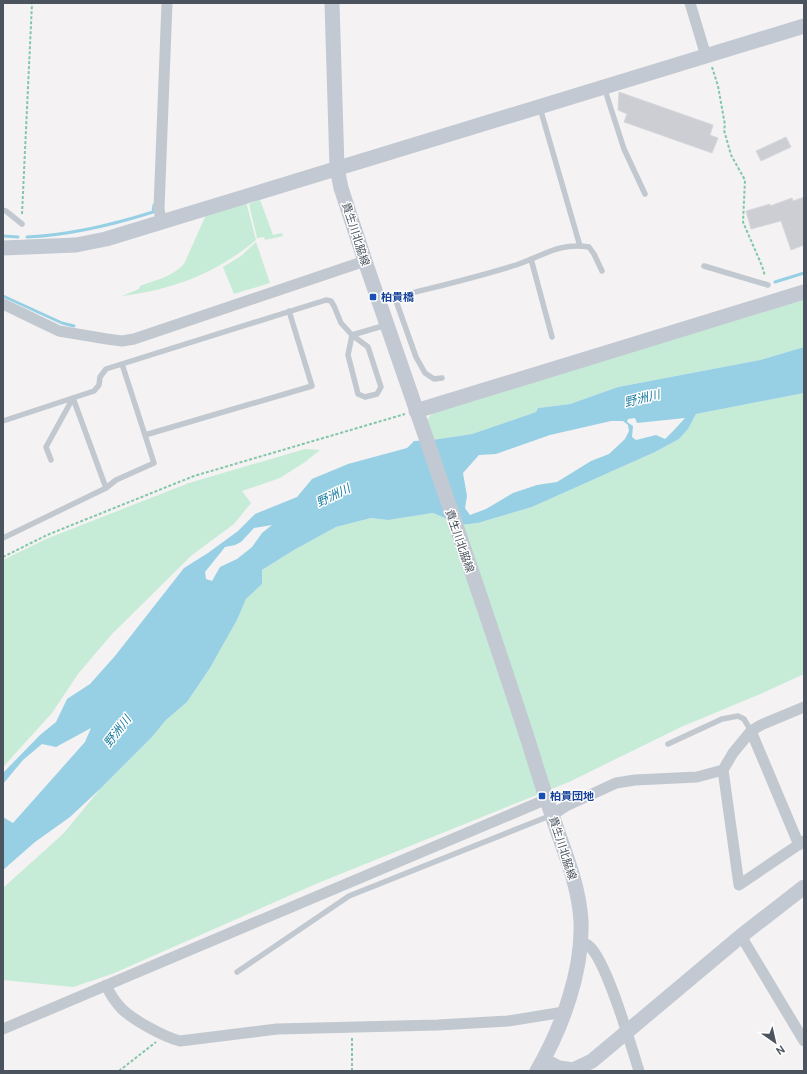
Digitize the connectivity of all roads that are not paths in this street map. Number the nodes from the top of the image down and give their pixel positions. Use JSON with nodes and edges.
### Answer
{"nodes":[{"id":1,"x":167,"y":3,"type":"edge"},
{"id":2,"x":332,"y":3,"type":"edge"},
{"id":3,"x":690,"y":3,"type":"edge"},
{"id":4,"x":804,"y":26,"type":"edge"},
{"id":5,"x":706,"y":56,"type":"junction"},
{"id":6,"x":604,"y":87,"type":"junction"},
{"id":7,"x":539,"y":106,"type":"junction"},
{"id":8,"x":337,"y":168,"type":"junction"},
{"id":9,"x":645,"y":194,"type":"dead end"},
{"id":10,"x":3,"y":210,"type":"edge"},
{"id":11,"x":161,"y":222,"type":"junction"},
{"id":12,"x":22,"y":224,"type":"road end"},
{"id":13,"x":580,"y":246,"type":"junction"},
{"id":14,"x":3,"y":248,"type":"edge"},
{"id":15,"x":531,"y":259,"type":"junction"},
{"id":16,"x":365,"y":262,"type":"junction"},
{"id":17,"x":704,"y":266,"type":"dead end"},
{"id":18,"x":602,"y":271,"type":"dead end"},
{"id":19,"x":768,"y":285,"type":"road end"},
{"id":20,"x":804,"y":292,"type":"edge"},
{"id":21,"x":395,"y":298,"type":"junction"},
{"id":22,"x":379,"y":302,"type":"junction"},
{"id":23,"x":3,"y":304,"type":"edge"},
{"id":24,"x":289,"y":311,"type":"junction"},
{"id":25,"x":387,"y":325,"type":"junction"},
{"id":26,"x":352,"y":335,"type":"junction"},
{"id":27,"x":552,"y":337,"type":"dead end"},
{"id":28,"x":122,"y":364,"type":"junction"},
{"id":29,"x":442,"y":378,"type":"dead end"},
{"id":30,"x":73,"y":398,"type":"junction"},
{"id":31,"x":418,"y":417,"type":"junction"},
{"id":32,"x":3,"y":421,"type":"edge"},
{"id":33,"x":145,"y":435,"type":"junction"},
{"id":34,"x":51,"y":460,"type":"dead end"},
{"id":35,"x":106,"y":488,"type":"junction"},
{"id":36,"x":3,"y":538,"type":"edge"},
{"id":37,"x":803,"y":711,"type":"edge"},
{"id":38,"x":751,"y":731,"type":"junction"},
{"id":39,"x":668,"y":744,"type":"dead end"},
{"id":40,"x":723,"y":770,"type":"junction"},
{"id":41,"x":547,"y":799,"type":"junction"},
{"id":42,"x":552,"y":815,"type":"junction"},
{"id":43,"x":801,"y":843,"type":"edge"},
{"id":44,"x":804,"y":887,"type":"edge"},
{"id":45,"x":741,"y":936,"type":"junction"},
{"id":46,"x":581,"y":942,"type":"junction"},
{"id":47,"x":237,"y":972,"type":"dead end"},
{"id":48,"x":106,"y":985,"type":"junction"},
{"id":49,"x":564,"y":1012,"type":"junction"},
{"id":50,"x":3,"y":1029,"type":"edge"},
{"id":51,"x":627,"y":1032,"type":"junction"},
{"id":52,"x":804,"y":1041,"type":"edge"},
{"id":53,"x":540,"y":1065,"type":"edge"},
{"id":54,"x":639,"y":1071,"type":"edge"}],
"edges":[{"from":1,"to":11,"type":"street"},
{"from":2,"to":8,"type":"street","name":"貴生川北脇線"},
{"from":3,"to":5,"type":"street"},
{"from":4,"to":5,"type":"street"},
{"from":5,"to":6,"type":"street"},
{"from":6,"to":7,"type":"street"},
{"from":6,"to":9,"type":"lane"},
{"from":7,"to":8,"type":"street"},
{"from":7,"to":13,"type":"lane"},
{"from":8,"to":11,"type":"street"},
{"from":8,"to":16,"type":"street","name":"貴生川北脇線"},
{"from":10,"to":12,"type":"lane"},
{"from":11,"to":14,"type":"street"},
{"from":13,"to":15,"type":"lane"},
{"from":13,"to":18,"type":"lane"},
{"from":15,"to":21,"type":"lane"},
{"from":15,"to":27,"type":"lane"},
{"from":16,"to":22,"type":"street","name":"貴生川北脇線"},
{"from":16,"to":23,"type":"street"},
{"from":17,"to":19,"type":"lane"},
{"from":20,"to":31,"type":"street"},
{"from":21,"to":22,"type":"lane"},
{"from":21,"to":29,"type":"lane"},
{"from":22,"to":25,"type":"street","name":"貴生川北脇線"},
{"from":24,"to":26,"type":"lane"},
{"from":24,"to":28,"type":"lane"},
{"from":24,"to":33,"type":"lane"},
{"from":25,"to":26,"type":"lane"},
{"from":25,"to":31,"type":"street","name":"貴生川北脇線"},
{"from":26,"to":26,"type":"lane"},
{"from":28,"to":30,"type":"lane"},
{"from":28,"to":33,"type":"lane"},
{"from":30,"to":32,"type":"lane"},
{"from":30,"to":34,"type":"lane"},
{"from":30,"to":35,"type":"lane"},
{"from":31,"to":41,"type":"street","name":"貴生川北脇線"},
{"from":33,"to":35,"type":"lane"},
{"from":35,"to":36,"type":"lane"},
{"from":37,"to":38,"type":"street"},
{"from":38,"to":39,"type":"lane"},
{"from":38,"to":40,"type":"street"},
{"from":38,"to":43,"type":"street"},
{"from":40,"to":42,"type":"street"},
{"from":40,"to":43,"type":"street"},
{"from":41,"to":42,"type":"street","name":"貴生川北脇線"},
{"from":41,"to":48,"type":"street"},
{"from":42,"to":46,"type":"street","name":"貴生川北脇線"},
{"from":42,"to":47,"type":"lane"},
{"from":44,"to":45,"type":"street"},
{"from":45,"to":51,"type":"street"},
{"from":45,"to":52,"type":"street"},
{"from":46,"to":49,"type":"street","name":"貴生川北脇線"},
{"from":46,"to":51,"type":"street"},
{"from":48,"to":49,"type":"street"},
{"from":48,"to":50,"type":"street"},
{"from":49,"to":53,"type":"street","name":"貴生川北脇線"},
{"from":51,"to":53,"type":"street"},
{"from":51,"to":54,"type":"street"}]}
